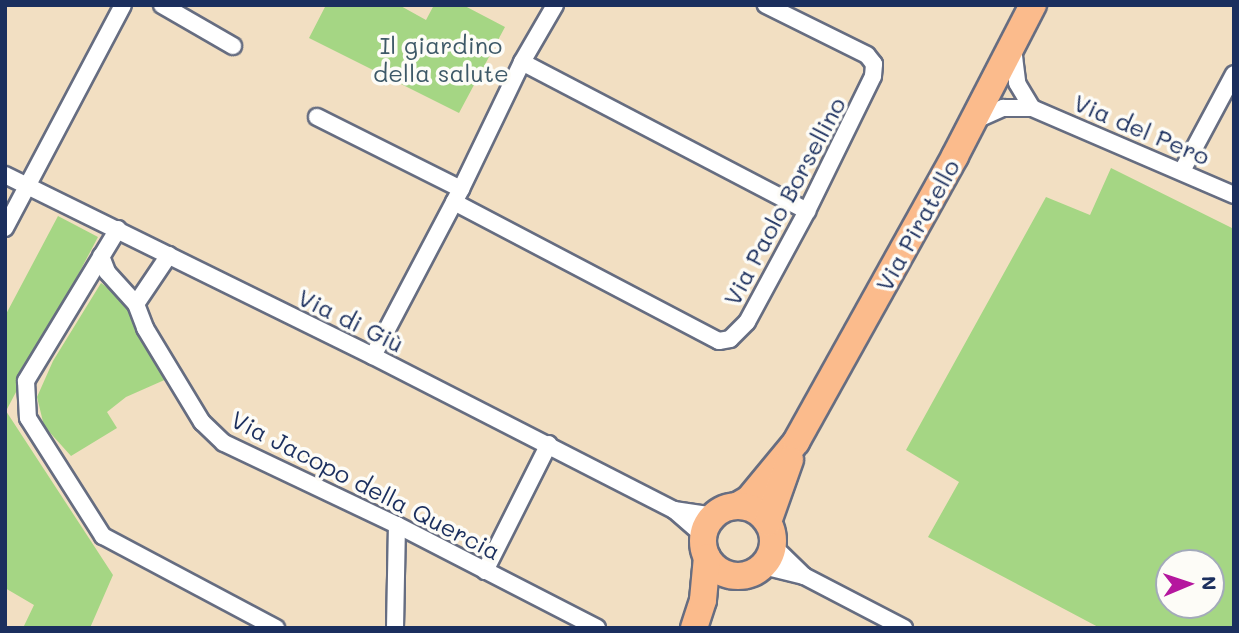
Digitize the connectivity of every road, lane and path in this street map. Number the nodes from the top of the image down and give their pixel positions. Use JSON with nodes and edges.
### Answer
{"nodes":[{"id":1,"x":123,"y":5,"type":"edge"},
{"id":2,"x":162,"y":5,"type":"edge"},
{"id":3,"x":555,"y":5,"type":"edge"},
{"id":4,"x":766,"y":5,"type":"edge"},
{"id":5,"x":1033,"y":5,"type":"edge"},
{"id":6,"x":1013,"y":44,"type":"junction"},
{"id":7,"x":233,"y":46,"type":"dead end"},
{"id":8,"x":522,"y":62,"type":"junction"},
{"id":9,"x":1234,"y":74,"type":"edge"},
{"id":10,"x":1032,"y":108,"type":"junction"},
{"id":11,"x":317,"y":117,"type":"dead end"},
{"id":12,"x":974,"y":121,"type":"junction"},
{"id":13,"x":1182,"y":171,"type":"junction"},
{"id":14,"x":5,"y":175,"type":"edge"},
{"id":15,"x":27,"y":187,"type":"junction"},
{"id":16,"x":458,"y":195,"type":"junction"},
{"id":17,"x":1234,"y":195,"type":"edge"},
{"id":18,"x":807,"y":211,"type":"junction"},
{"id":19,"x":5,"y":228,"type":"edge"},
{"id":20,"x":118,"y":229,"type":"junction"},
{"id":21,"x":169,"y":255,"type":"junction"},
{"id":22,"x":101,"y":256,"type":"junction"},
{"id":23,"x":136,"y":304,"type":"junction"},
{"id":24,"x":373,"y":356,"type":"junction"},
{"id":25,"x":796,"y":442,"type":"junction"},
{"id":26,"x":549,"y":444,"type":"junction"},
{"id":27,"x":397,"y":525,"type":"junction"},
{"id":28,"x":716,"y":529,"type":"junction"},
{"id":29,"x":762,"y":552,"type":"junction"},
{"id":30,"x":485,"y":571,"type":"junction"},
{"id":31,"x":276,"y":628,"type":"edge"},
{"id":32,"x":395,"y":628,"type":"edge"},
{"id":33,"x":597,"y":628,"type":"edge"},
{"id":34,"x":694,"y":628,"type":"edge"},
{"id":35,"x":700,"y":628,"type":"edge"},
{"id":36,"x":904,"y":628,"type":"edge"}],
"edges":[{"from":1,"to":15,"type":"street"},
{"from":2,"to":7,"type":"street"},
{"from":3,"to":8,"type":"street"},
{"from":4,"to":18,"type":"street","name":"Via Paolo Borsellino"},
{"from":5,"to":6,"type":"main road","name":"Via Piratello"},
{"from":6,"to":10,"type":"street"},
{"from":6,"to":12,"type":"main road","name":"Via Piratello"},
{"from":8,"to":16,"type":"street"},
{"from":8,"to":18,"type":"street"},
{"from":9,"to":13,"type":"street"},
{"from":10,"to":12,"type":"street","name":"Via del Pero"},
{"from":10,"to":13,"type":"street","name":"Via del Pero"},
{"from":11,"to":16,"type":"street","name":"Via Paolo Borsellino"},
{"from":12,"to":25,"type":"main road","name":"Via Piratello"},
{"from":13,"to":17,"type":"street","name":"Via del Pero"},
{"from":14,"to":15,"type":"street","name":"Via di Giù"},
{"from":15,"to":19,"type":"street"},
{"from":15,"to":20,"type":"street","name":"Via di Giù"},
{"from":16,"to":18,"type":"street","name":"Via Paolo Borsellino"},
{"from":16,"to":24,"type":"street"},
{"from":20,"to":21,"type":"street","name":"Via di Giù"},
{"from":20,"to":22,"type":"street"},
{"from":21,"to":23,"type":"street"},
{"from":21,"to":24,"type":"street","name":"Via di Giù"},
{"from":22,"to":23,"type":"street","name":"Via Jacopo della Quercia"},
{"from":22,"to":31,"type":"street"},
{"from":23,"to":27,"type":"street","name":"Via Jacopo della Quercia"},
{"from":24,"to":26,"type":"street","name":"Via di Giù"},
{"from":25,"to":28,"type":"main road","name":"Via Piratello"},
{"from":25,"to":29,"type":"main road","name":"Via Piratello"},
{"from":26,"to":28,"type":"street","name":"Via di Giù"},
{"from":26,"to":30,"type":"street"},
{"from":27,"to":30,"type":"street","name":"Via Jacopo della Quercia"},
{"from":27,"to":32,"type":"street"},
{"from":28,"to":29,"type":"main road"},
{"from":28,"to":29,"type":"main road"},
{"from":28,"to":34,"type":"main road"},
{"from":29,"to":35,"type":"main road","name":"Via Piratello"},
{"from":29,"to":36,"type":"street"},
{"from":30,"to":33,"type":"street","name":"Via Jacopo della Quercia"}]}
